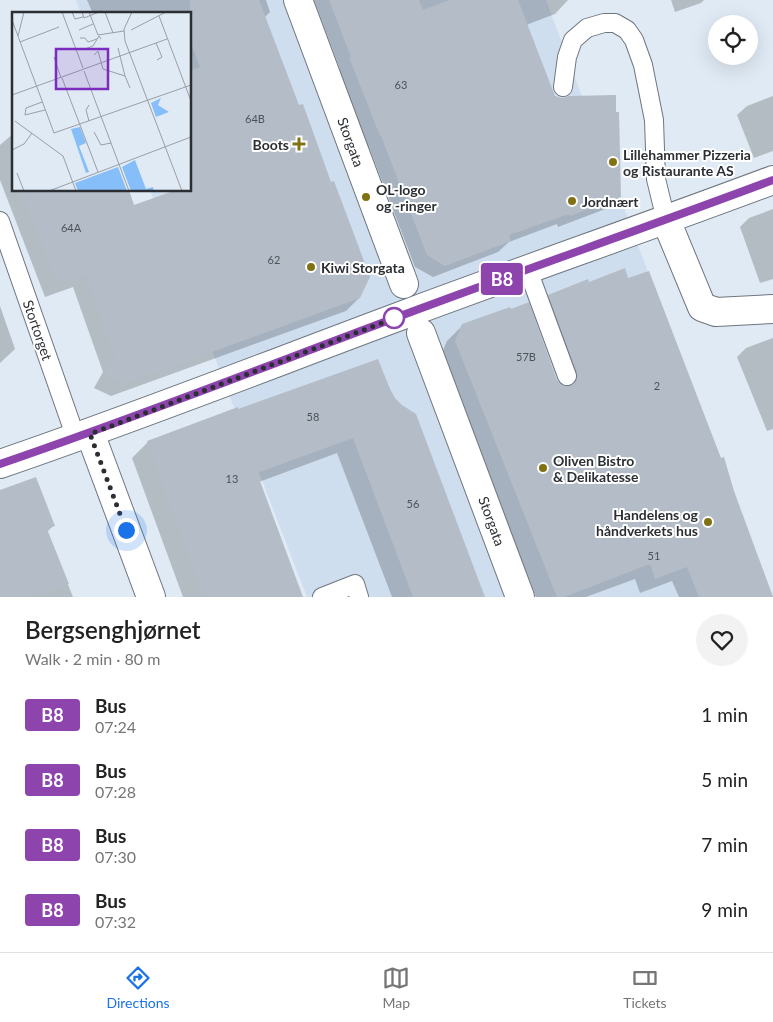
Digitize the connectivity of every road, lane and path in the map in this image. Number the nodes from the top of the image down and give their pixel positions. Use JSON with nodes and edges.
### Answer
{"nodes":[{"id":1,"x":298,"y":0,"type":"edge"},
{"id":2,"x":563,"y":87,"type":"dead end"},
{"id":3,"x":773,"y":180,"type":"edge"},
{"id":4,"x":666,"y":220,"type":"junction"},
{"id":5,"x":0,"y":221,"type":"edge"},
{"id":6,"x":528,"y":270,"type":"junction"},
{"id":7,"x":404,"y":284,"type":"dead end"},
{"id":8,"x":773,"y":309,"type":"edge"},
{"id":9,"x":417,"y":322,"type":"junction"},
{"id":10,"x":567,"y":376,"type":"dead end"},
{"id":11,"x":83,"y":436,"type":"junction"},
{"id":12,"x":0,"y":464,"type":"edge"},
{"id":13,"x":151,"y":597,"type":"edge"},
{"id":14,"x":322,"y":597,"type":"edge"},
{"id":15,"x":359,"y":597,"type":"edge"},
{"id":16,"x":520,"y":597,"type":"edge"}],
"edges":[{"from":1,"to":7,"type":"street","name":"Storgata"},
{"from":2,"to":4,"type":"lane"},
{"from":3,"to":4,"type":"street"},
{"from":4,"to":6,"type":"street"},
{"from":4,"to":8,"type":"street"},
{"from":5,"to":11,"type":"lane","name":"Stortorget"},
{"from":6,"to":9,"type":"street"},
{"from":6,"to":10,"type":"lane"},
{"from":9,"to":11,"type":"street"},
{"from":9,"to":16,"type":"street","name":"Storgata"},
{"from":11,"to":12,"type":"street"},
{"from":11,"to":13,"type":"street"},
{"from":14,"to":15,"type":"lane"}]}
